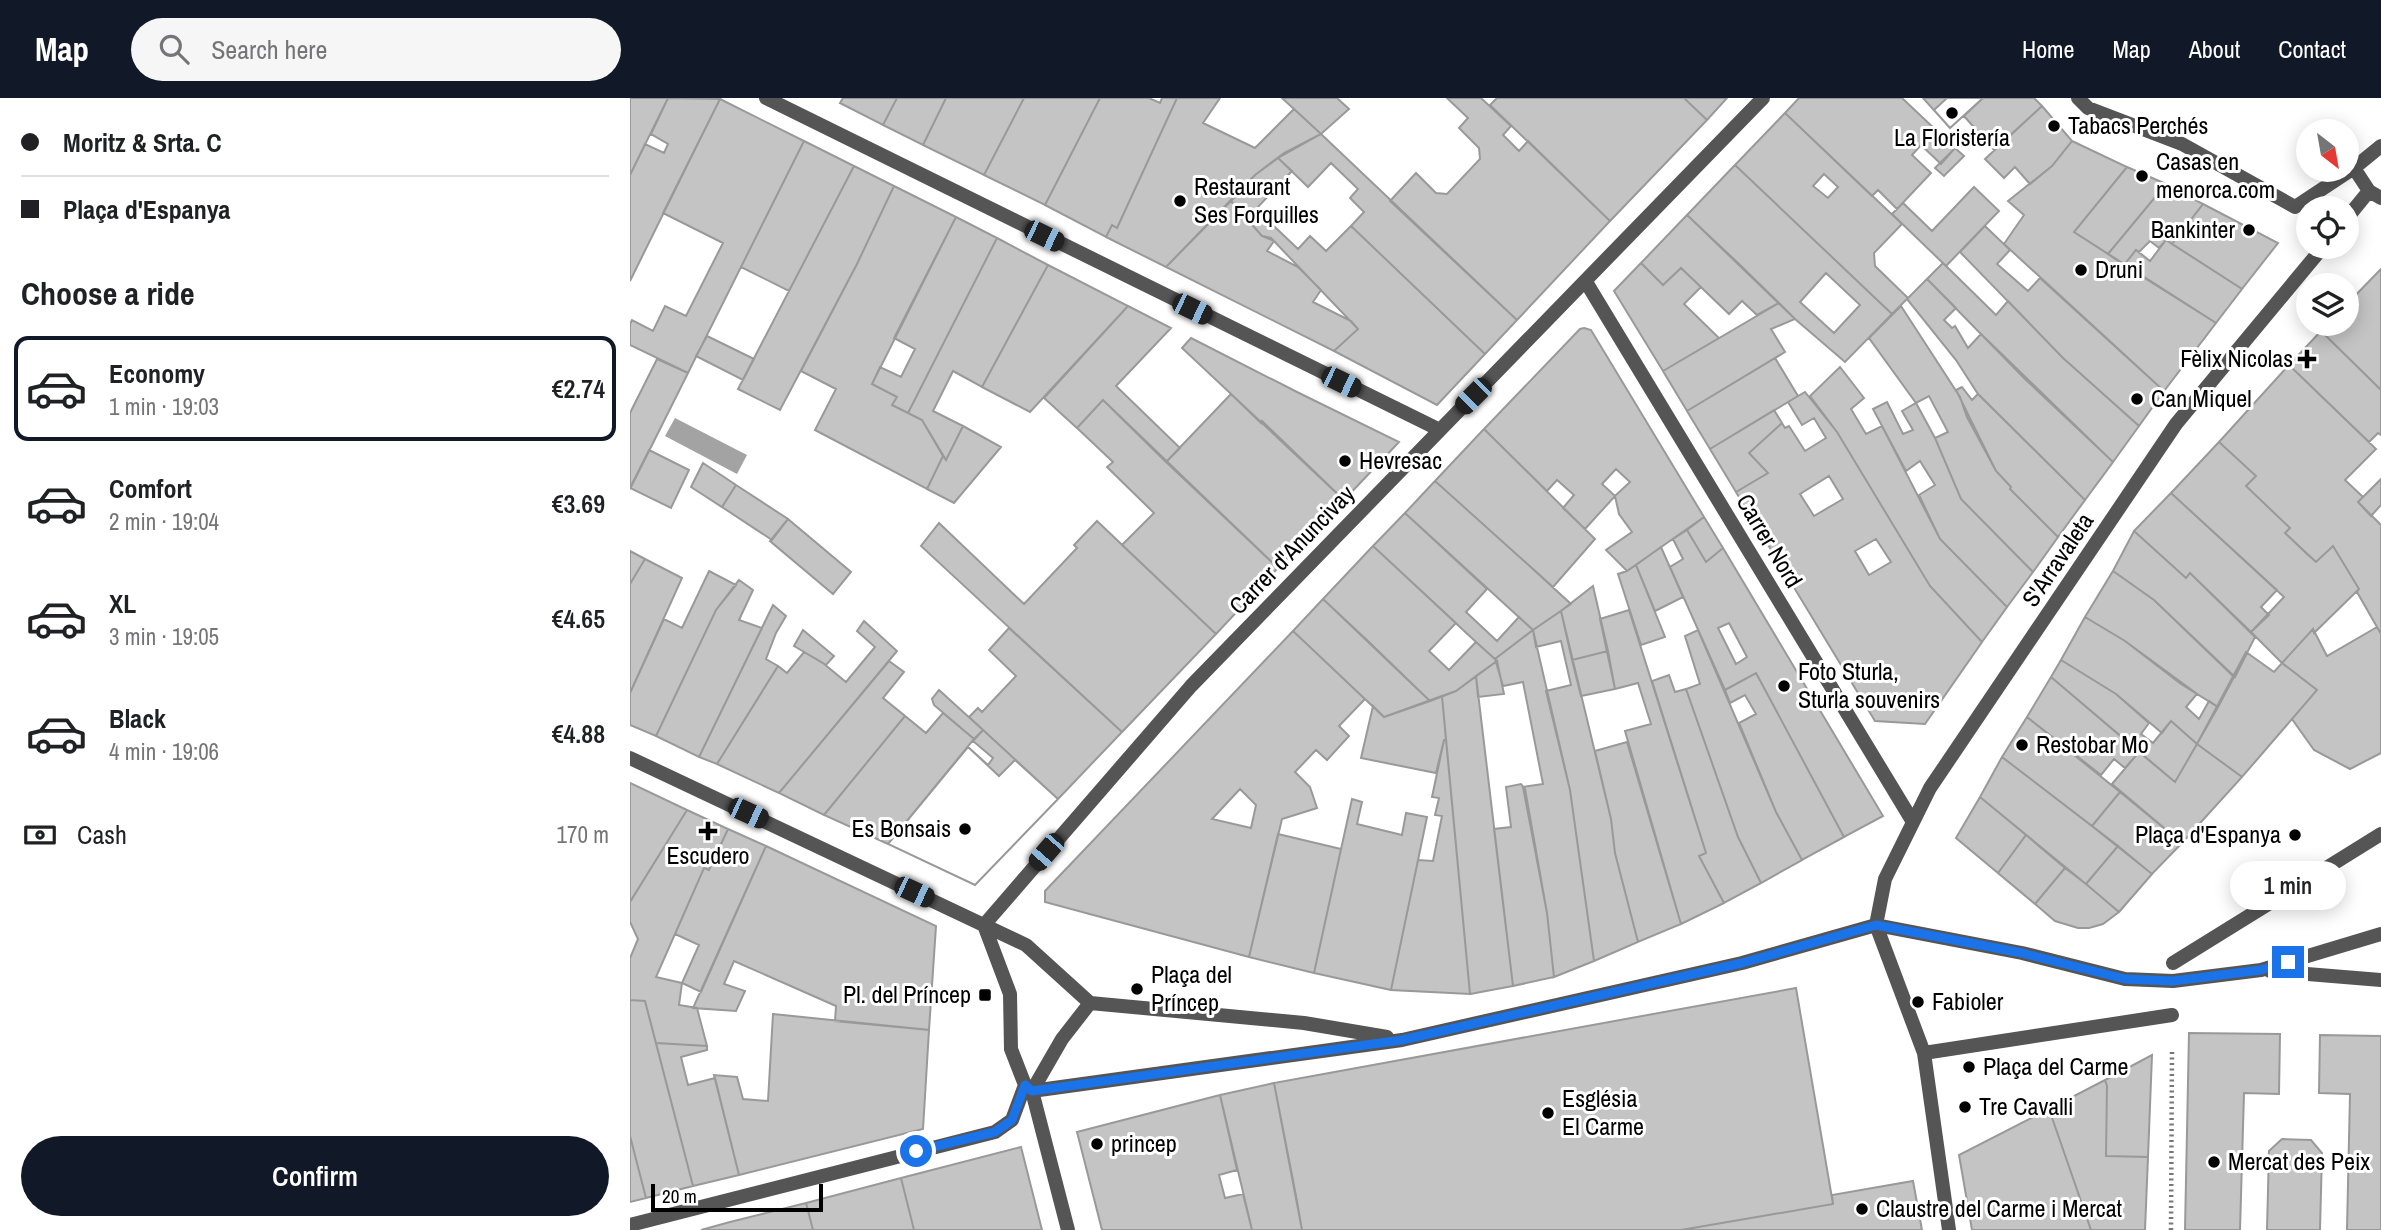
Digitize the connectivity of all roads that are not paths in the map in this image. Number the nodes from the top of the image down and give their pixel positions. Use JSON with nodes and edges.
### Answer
{"nodes":[{"id":1,"x":766,"y":98,"type":"edge"},
{"id":2,"x":1763,"y":98,"type":"edge"},
{"id":3,"x":2078,"y":98,"type":"edge"},
{"id":4,"x":2381,"y":146,"type":"edge"},
{"id":5,"x":2359,"y":164,"type":"edge"},
{"id":6,"x":2359,"y":174,"type":"edge"},
{"id":7,"x":2333,"y":182,"type":"edge"},
{"id":8,"x":2375,"y":194,"type":"edge"},
{"id":9,"x":2359,"y":208,"type":"edge"},
{"id":10,"x":2313,"y":259,"type":"edge"},
{"id":11,"x":1586,"y":282,"type":"junction"},
{"id":12,"x":1440,"y":430,"type":"junction"},
{"id":13,"x":630,"y":758,"type":"edge"},
{"id":14,"x":1913,"y":822,"type":"junction"},
{"id":15,"x":2381,"y":834,"type":"edge"},
{"id":16,"x":985,"y":925,"type":"junction"},
{"id":17,"x":1876,"y":925,"type":"junction"},
{"id":18,"x":2381,"y":934,"type":"edge"},
{"id":19,"x":2173,"y":963,"type":"dead end"},
{"id":20,"x":2261,"y":970,"type":"junction"},
{"id":21,"x":2381,"y":980,"type":"edge"},
{"id":22,"x":1090,"y":1003,"type":"junction"},
{"id":23,"x":2172,"y":1015,"type":"road end"},
{"id":24,"x":1402,"y":1040,"type":"junction"},
{"id":25,"x":1924,"y":1053,"type":"junction"},
{"id":26,"x":1029,"y":1088,"type":"junction"},
{"id":27,"x":630,"y":1225,"type":"edge"},
{"id":28,"x":1068,"y":1230,"type":"edge"},
{"id":29,"x":1949,"y":1230,"type":"edge"}],
"edges":[{"from":1,"to":12,"type":"street"},
{"from":2,"to":11,"type":"street","name":"Carrer d'Anuncivay"},
{"from":3,"to":7,"type":"street"},
{"from":4,"to":5,"type":"street"},
{"from":6,"to":8,"type":"street"},
{"from":8,"to":9,"type":"street"},
{"from":10,"to":14,"type":"street","name":"S'Arravaleta"},
{"from":11,"to":12,"type":"street","name":"Carrer d'Anuncivay"},
{"from":11,"to":14,"type":"street","name":"Carrer Nord"},
{"from":12,"to":16,"type":"street","name":"Carrer d'Anuncivay"},
{"from":13,"to":16,"type":"street"},
{"from":14,"to":17,"type":"street","name":"S'Arravaleta"},
{"from":15,"to":19,"type":"street"},
{"from":16,"to":22,"type":"street"},
{"from":16,"to":26,"type":"street"},
{"from":17,"to":20,"type":"street"},
{"from":17,"to":24,"type":"street"},
{"from":17,"to":25,"type":"street"},
{"from":18,"to":20,"type":"street"},
{"from":20,"to":21,"type":"street"},
{"from":22,"to":24,"type":"street"},
{"from":22,"to":26,"type":"street"},
{"from":23,"to":25,"type":"street"},
{"from":24,"to":26,"type":"street"},
{"from":25,"to":29,"type":"street"},
{"from":26,"to":27,"type":"street"},
{"from":26,"to":28,"type":"street"}]}
